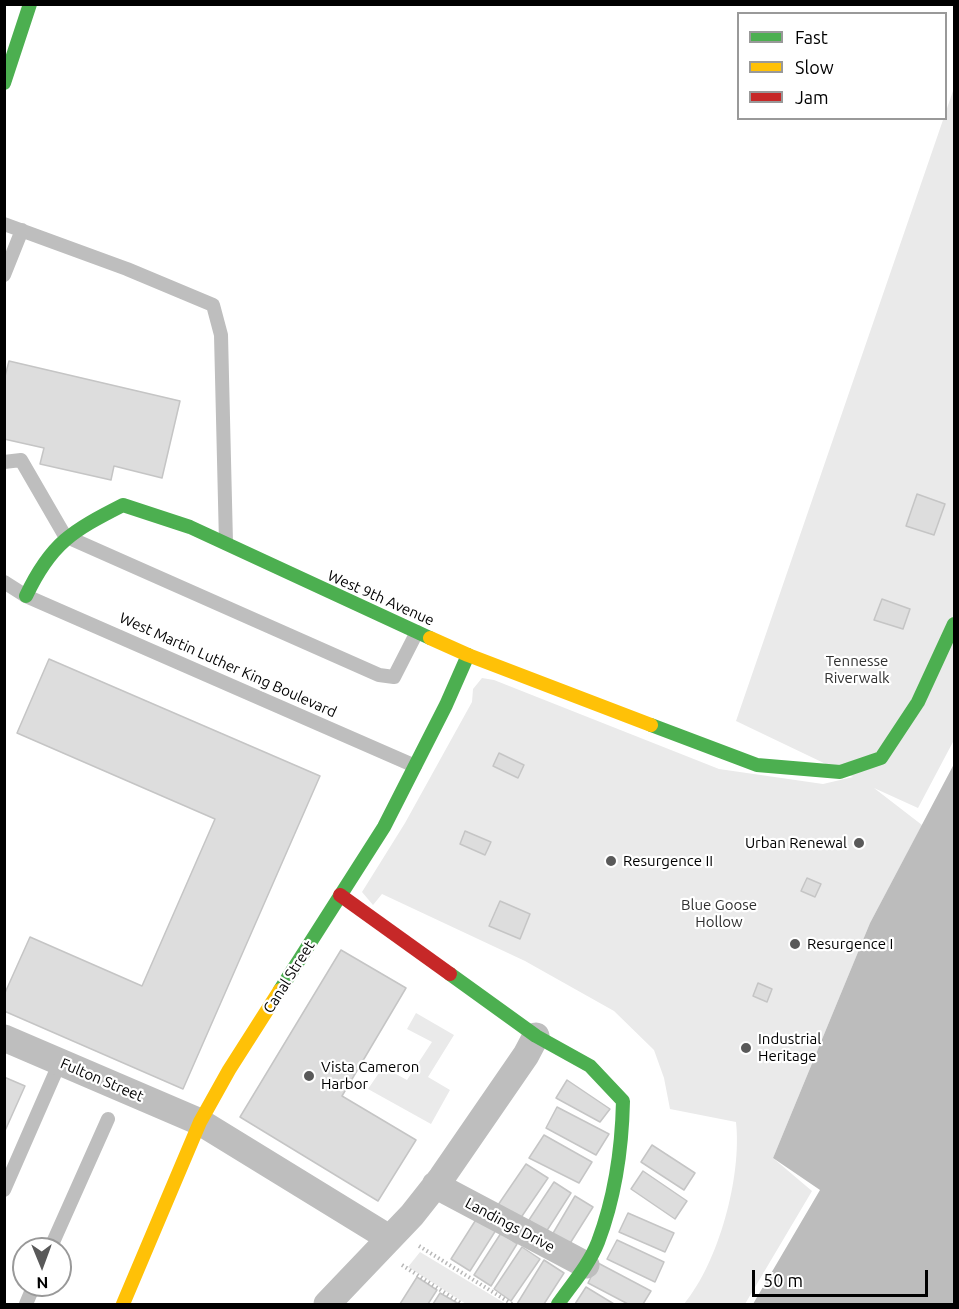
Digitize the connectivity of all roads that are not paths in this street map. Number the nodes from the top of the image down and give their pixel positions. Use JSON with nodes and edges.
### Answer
{"nodes":[{"id":1,"x":30,"y":4,"type":"edge"},
{"id":2,"x":4,"y":83,"type":"edge"},
{"id":3,"x":4,"y":224,"type":"edge"},
{"id":4,"x":22,"y":230,"type":"junction"},
{"id":5,"x":4,"y":275,"type":"edge"},
{"id":6,"x":4,"y":462,"type":"edge"},
{"id":7,"x":65,"y":536,"type":"junction"},
{"id":8,"x":226,"y":545,"type":"junction"},
{"id":9,"x":4,"y":582,"type":"edge"},
{"id":10,"x":4,"y":595,"type":"edge"},
{"id":11,"x":26,"y":596,"type":"junction"},
{"id":12,"x":954,"y":624,"type":"edge"},
{"id":13,"x":417,"y":632,"type":"junction"},
{"id":14,"x":468,"y":655,"type":"junction"},
{"id":15,"x":415,"y":766,"type":"junction"},
{"id":16,"x":340,"y":895,"type":"junction"},
{"id":17,"x":536,"y":1036,"type":"junction"},
{"id":18,"x":4,"y":1038,"type":"edge"},
{"id":19,"x":60,"y":1062,"type":"junction"},
{"id":20,"x":108,"y":1119,"type":"dead end"},
{"id":21,"x":200,"y":1122,"type":"junction"},
{"id":22,"x":435,"y":1185,"type":"junction"},
{"id":23,"x":4,"y":1190,"type":"edge"},
{"id":24,"x":55,"y":1237,"type":"edge"},
{"id":25,"x":389,"y":1238,"type":"junction"},
{"id":26,"x":586,"y":1265,"type":"junction"},
{"id":27,"x":334,"y":1302,"type":"edge"},
{"id":28,"x":123,"y":1305,"type":"edge"},
{"id":29,"x":558,"y":1305,"type":"edge"}],
"edges":[{"from":1,"to":2,"type":"street"},
{"from":3,"to":4,"type":"lane"},
{"from":4,"to":5,"type":"lane"},
{"from":4,"to":8,"type":"lane"},
{"from":6,"to":7,"type":"lane"},
{"from":7,"to":8,"type":"street","name":"West 9th Avenue"},
{"from":7,"to":11,"type":"street","name":"West 9th Avenue"},
{"from":7,"to":13,"type":"lane"},
{"from":8,"to":13,"type":"street","name":"West 9th Avenue"},
{"from":9,"to":11,"type":"lane","name":"West Martin Luther King Boulevard"},
{"from":10,"to":11,"type":"lane","name":"West Martin Luther King Boulevard"},
{"from":11,"to":15,"type":"lane","name":"West Martin Luther King Boulevard"},
{"from":12,"to":14,"type":"street","name":"West 9th Avenue"},
{"from":13,"to":14,"type":"street","name":"West 9th Avenue"},
{"from":14,"to":15,"type":"street","name":"Canal Street"},
{"from":15,"to":16,"type":"street","name":"Canal Street"},
{"from":16,"to":17,"type":"street"},
{"from":16,"to":21,"type":"street","name":"Canal Street"},
{"from":17,"to":22,"type":"street"},
{"from":17,"to":26,"type":"street"},
{"from":18,"to":19,"type":"street","name":"Fulton Street"},
{"from":19,"to":21,"type":"street","name":"Fulton Street"},
{"from":19,"to":23,"type":"lane"},
{"from":20,"to":24,"type":"lane"},
{"from":21,"to":25,"type":"street","name":"Fulton Street"},
{"from":21,"to":28,"type":"street","name":"Canal Street"},
{"from":22,"to":25,"type":"street"},
{"from":22,"to":26,"type":"street","name":"Landings Drive"},
{"from":25,"to":27,"type":"street"},
{"from":26,"to":29,"type":"street"}]}
